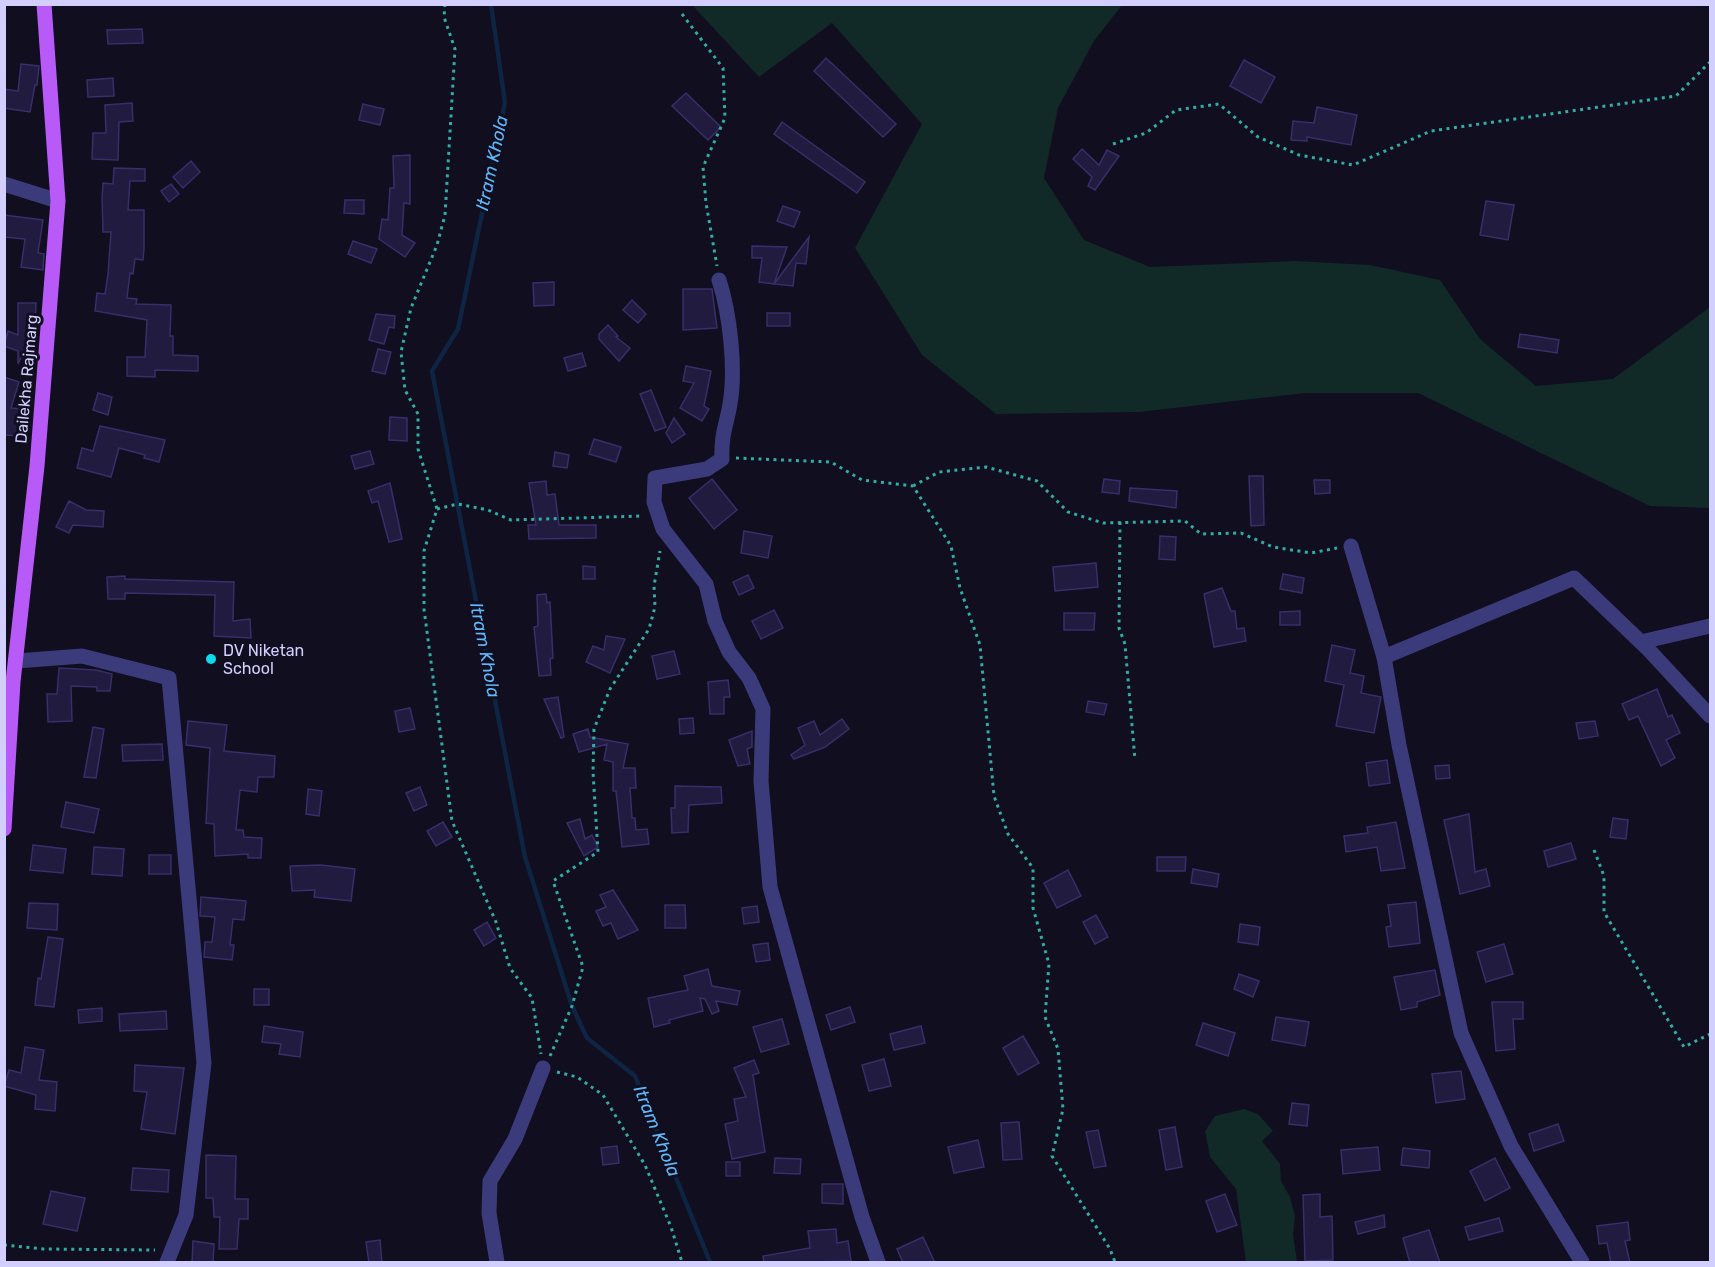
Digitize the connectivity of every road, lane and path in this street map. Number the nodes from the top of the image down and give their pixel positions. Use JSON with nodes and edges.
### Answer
{"nodes":[{"id":1,"x":44,"y":4,"type":"edge"},
{"id":2,"x":445,"y":4,"type":"edge"},
{"id":3,"x":682,"y":14,"type":"dead end"},
{"id":4,"x":1710,"y":62,"type":"edge"},
{"id":5,"x":1113,"y":144,"type":"dead end"},
{"id":6,"x":4,"y":184,"type":"edge"},
{"id":7,"x":58,"y":201,"type":"junction"},
{"id":8,"x":719,"y":280,"type":"joint"},
{"id":9,"x":722,"y":459,"type":"junction"},
{"id":10,"x":913,"y":486,"type":"junction"},
{"id":11,"x":437,"y":508,"type":"junction"},
{"id":12,"x":1120,"y":522,"type":"junction"},
{"id":13,"x":663,"y":529,"type":"junction"},
{"id":14,"x":1351,"y":546,"type":"joint"},
{"id":15,"x":1710,"y":626,"type":"edge"},
{"id":16,"x":1641,"y":642,"type":"junction"},
{"id":17,"x":1384,"y":657,"type":"junction"},
{"id":18,"x":17,"y":661,"type":"junction"},
{"id":19,"x":1710,"y":716,"type":"edge"},
{"id":20,"x":1135,"y":760,"type":"dead end"},
{"id":21,"x":4,"y":828,"type":"edge"},
{"id":22,"x":1594,"y":850,"type":"dead end"},
{"id":23,"x":1710,"y":1034,"type":"edge"},
{"id":24,"x":543,"y":1068,"type":"junction"},
{"id":25,"x":4,"y":1245,"type":"edge"},
{"id":26,"x":168,"y":1256,"type":"edge"},
{"id":27,"x":497,"y":1263,"type":"edge"},
{"id":28,"x":682,"y":1263,"type":"edge"},
{"id":29,"x":878,"y":1263,"type":"edge"},
{"id":30,"x":1114,"y":1263,"type":"edge"},
{"id":31,"x":1582,"y":1263,"type":"edge"}],
"edges":[{"from":1,"to":7,"type":"main road","name":"Dailekha Rajmarg"},
{"from":2,"to":11,"type":"path"},
{"from":3,"to":8,"type":"path"},
{"from":4,"to":5,"type":"path"},
{"from":6,"to":7,"type":"street"},
{"from":7,"to":18,"type":"main road","name":"Dailekha Rajmarg"},
{"from":8,"to":9,"type":"street"},
{"from":9,"to":10,"type":"path"},
{"from":9,"to":13,"type":"street"},
{"from":10,"to":12,"type":"path"},
{"from":10,"to":30,"type":"path"},
{"from":11,"to":13,"type":"path"},
{"from":11,"to":24,"type":"path"},
{"from":12,"to":14,"type":"path"},
{"from":12,"to":20,"type":"path"},
{"from":13,"to":24,"type":"path"},
{"from":13,"to":29,"type":"street"},
{"from":14,"to":17,"type":"street"},
{"from":15,"to":16,"type":"street"},
{"from":16,"to":17,"type":"street"},
{"from":16,"to":19,"type":"street"},
{"from":17,"to":31,"type":"street"},
{"from":18,"to":21,"type":"main road","name":"Dailekha Rajmarg"},
{"from":18,"to":26,"type":"street"},
{"from":22,"to":23,"type":"path"},
{"from":24,"to":27,"type":"street"},
{"from":24,"to":28,"type":"path"},
{"from":25,"to":26,"type":"path"}]}
